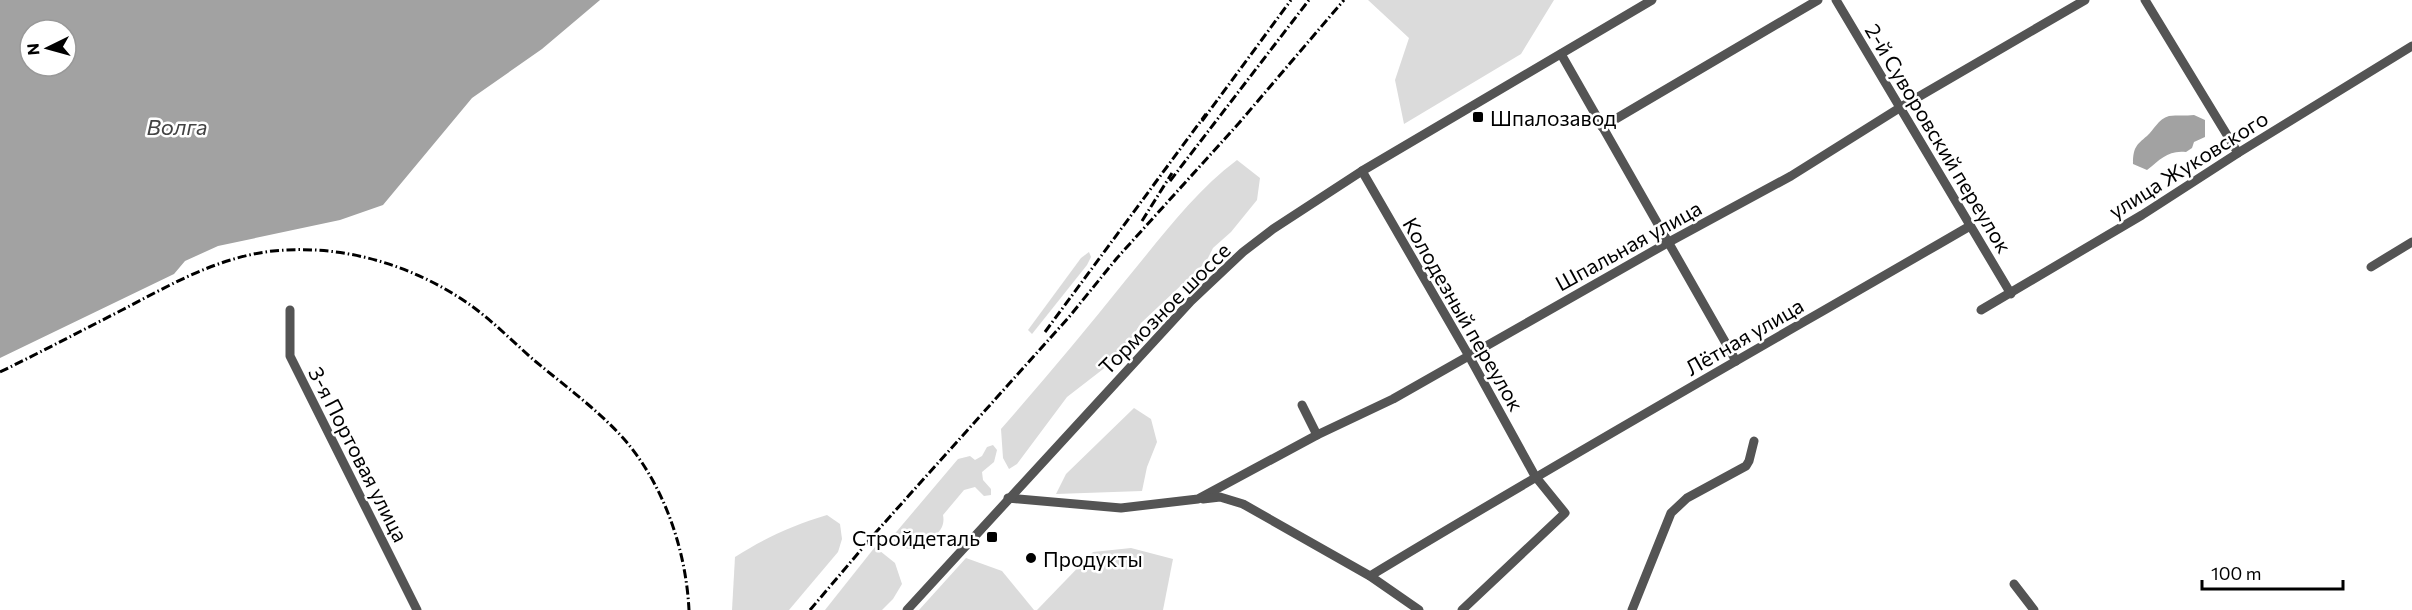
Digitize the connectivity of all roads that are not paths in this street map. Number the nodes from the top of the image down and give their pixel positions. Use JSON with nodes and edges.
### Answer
{"nodes":[{"id":1,"x":1652,"y":0,"type":"edge"},
{"id":2,"x":1818,"y":0,"type":"edge"},
{"id":3,"x":1836,"y":0,"type":"edge"},
{"id":4,"x":2085,"y":0,"type":"edge"},
{"id":5,"x":2145,"y":0,"type":"edge"},
{"id":6,"x":2412,"y":46,"type":"edge"},
{"id":7,"x":1561,"y":54,"type":"junction"},
{"id":8,"x":1901,"y":107,"type":"junction"},
{"id":9,"x":1602,"y":127,"type":"junction"},
{"id":10,"x":2238,"y":153,"type":"junction"},
{"id":11,"x":1362,"y":171,"type":"junction"},
{"id":12,"x":1970,"y":226,"type":"junction"},
{"id":13,"x":1669,"y":242,"type":"junction"},
{"id":14,"x":2412,"y":242,"type":"edge"},
{"id":15,"x":2372,"y":267,"type":"dead end"},
{"id":16,"x":2011,"y":294,"type":"junction"},
{"id":17,"x":290,"y":309,"type":"dead end"},
{"id":18,"x":1981,"y":310,"type":"dead end"},
{"id":19,"x":1469,"y":356,"type":"junction"},
{"id":20,"x":1736,"y":362,"type":"junction"},
{"id":21,"x":1302,"y":405,"type":"dead end"},
{"id":22,"x":1317,"y":435,"type":"junction"},
{"id":23,"x":1754,"y":441,"type":"dead end"},
{"id":24,"x":1535,"y":476,"type":"junction"},
{"id":25,"x":1008,"y":498,"type":"junction"},
{"id":26,"x":1198,"y":499,"type":"junction"},
{"id":27,"x":1370,"y":576,"type":"junction"},
{"id":28,"x":2014,"y":584,"type":"dead end"},
{"id":29,"x":417,"y":610,"type":"edge"},
{"id":30,"x":907,"y":610,"type":"edge"},
{"id":31,"x":1419,"y":610,"type":"edge"},
{"id":32,"x":1462,"y":610,"type":"edge"},
{"id":33,"x":1632,"y":610,"type":"edge"},
{"id":34,"x":2034,"y":610,"type":"edge"}],
"edges":[{"from":1,"to":7,"type":"street","name":"Тормозное шоссе"},
{"from":2,"to":9,"type":"street"},
{"from":3,"to":8,"type":"street","name":"2-й Суворовский переулок"},
{"from":4,"to":8,"type":"street","name":"Шпальная улица"},
{"from":5,"to":10,"type":"street"},
{"from":6,"to":10,"type":"street","name":"улица Жуковского"},
{"from":7,"to":9,"type":"street"},
{"from":7,"to":11,"type":"street","name":"Тормозное шоссе"},
{"from":8,"to":12,"type":"street","name":"2-й Суворовский переулок"},
{"from":8,"to":13,"type":"street","name":"Шпальная улица"},
{"from":9,"to":13,"type":"street"},
{"from":10,"to":16,"type":"street","name":"улица Жуковского"},
{"from":11,"to":19,"type":"street","name":"Колодезный переулок"},
{"from":11,"to":25,"type":"street","name":"Тормозное шоссе"},
{"from":12,"to":16,"type":"street","name":"2-й Суворовский переулок"},
{"from":12,"to":20,"type":"street","name":"Лётная улица"},
{"from":13,"to":19,"type":"street","name":"Шпальная улица"},
{"from":13,"to":20,"type":"street"},
{"from":14,"to":15,"type":"street"},
{"from":16,"to":18,"type":"street","name":"улица Жуковского"},
{"from":17,"to":29,"type":"street","name":"3-я Портовая улица"},
{"from":19,"to":22,"type":"street","name":"Шпальная улица"},
{"from":19,"to":24,"type":"street","name":"Колодезный переулок"},
{"from":20,"to":24,"type":"street","name":"Лётная улица"},
{"from":21,"to":22,"type":"street"},
{"from":22,"to":26,"type":"street","name":"Шпальная улица"},
{"from":23,"to":33,"type":"street"},
{"from":24,"to":27,"type":"street","name":"Лётная улица"},
{"from":24,"to":32,"type":"street","name":"Колодезный переулок"},
{"from":25,"to":26,"type":"street","name":"Шпальная улица"},
{"from":25,"to":30,"type":"street","name":"Тормозное шоссе"},
{"from":26,"to":27,"type":"street"},
{"from":27,"to":31,"type":"street"},
{"from":28,"to":34,"type":"street"}]}
